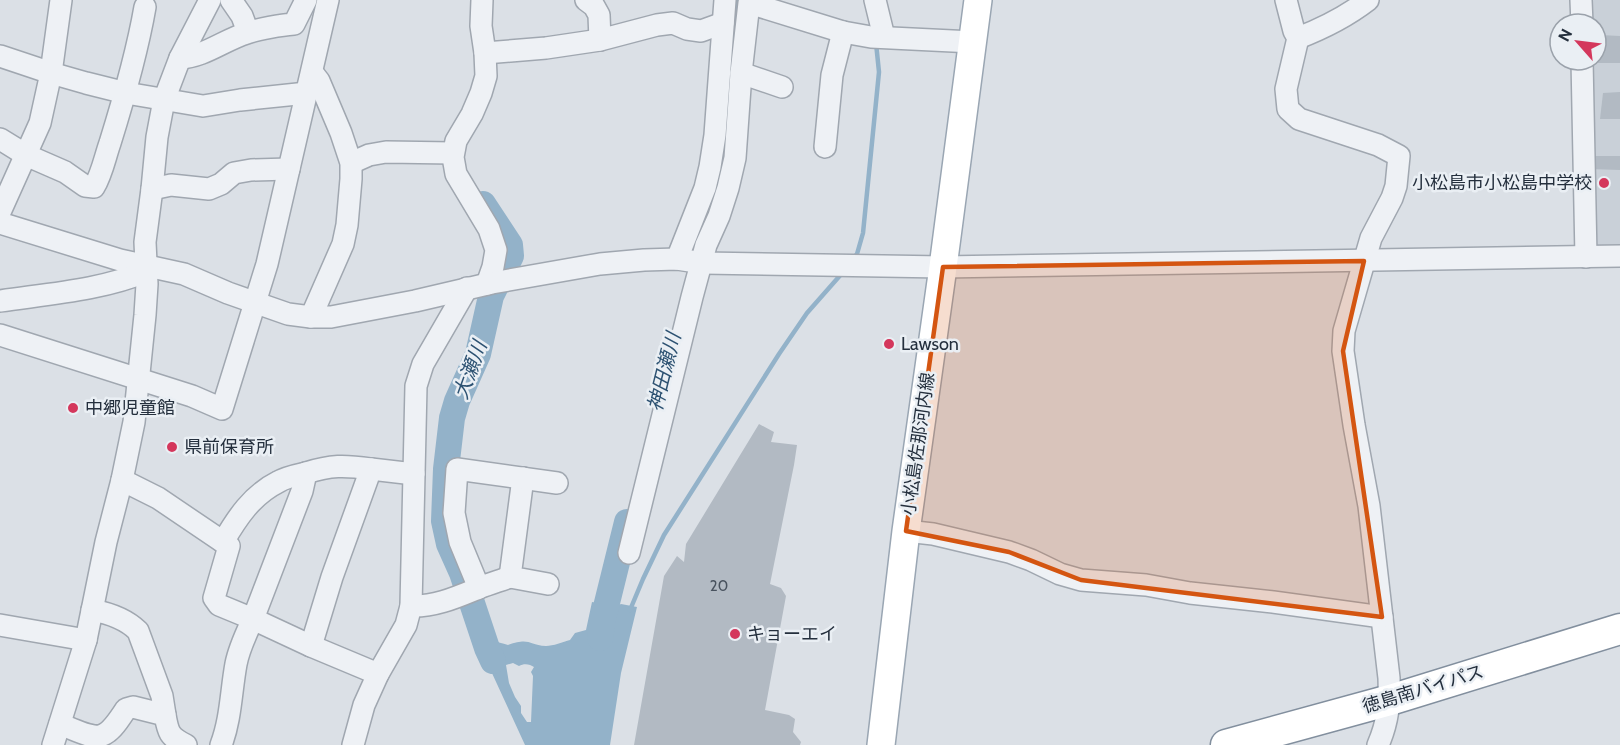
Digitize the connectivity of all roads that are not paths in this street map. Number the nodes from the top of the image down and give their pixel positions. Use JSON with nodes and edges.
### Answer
{"nodes":[{"id":1,"x":62,"y":0,"type":"edge"},
{"id":2,"x":210,"y":0,"type":"edge"},
{"id":3,"x":231,"y":0,"type":"edge"},
{"id":4,"x":306,"y":0,"type":"edge"},
{"id":5,"x":328,"y":0,"type":"edge"},
{"id":6,"x":483,"y":0,"type":"edge"},
{"id":7,"x":586,"y":0,"type":"edge"},
{"id":8,"x":725,"y":0,"type":"edge"},
{"id":9,"x":876,"y":0,"type":"edge"},
{"id":10,"x":978,"y":0,"type":"edge"},
{"id":11,"x":1286,"y":0,"type":"edge"},
{"id":12,"x":1368,"y":0,"type":"edge"},
{"id":13,"x":145,"y":6,"type":"dead end"},
{"id":14,"x":723,"y":23,"type":"junction"},
{"id":15,"x":248,"y":32,"type":"junction"},
{"id":16,"x":843,"y":32,"type":"junction"},
{"id":17,"x":878,"y":37,"type":"junction"},
{"id":18,"x":1298,"y":38,"type":"junction"},
{"id":19,"x":600,"y":40,"type":"junction"},
{"id":20,"x":973,"y":42,"type":"junction"},
{"id":21,"x":491,"y":52,"type":"junction"},
{"id":22,"x":0,"y":56,"type":"edge"},
{"id":23,"x":180,"y":58,"type":"junction"},
{"id":24,"x":312,"y":72,"type":"junction"},
{"id":25,"x":1582,"y":72,"type":"edge"},
{"id":26,"x":51,"y":73,"type":"junction"},
{"id":27,"x":741,"y":73,"type":"junction"},
{"id":28,"x":782,"y":87,"type":"dead end"},
{"id":29,"x":126,"y":93,"type":"junction"},
{"id":30,"x":307,"y":93,"type":"junction"},
{"id":31,"x":164,"y":100,"type":"junction"},
{"id":32,"x":0,"y":139,"type":"edge"},
{"id":33,"x":825,"y":147,"type":"dead end"},
{"id":34,"x":453,"y":153,"type":"junction"},
{"id":35,"x":26,"y":155,"type":"junction"},
{"id":36,"x":351,"y":163,"type":"junction"},
{"id":37,"x":289,"y":169,"type":"junction"},
{"id":38,"x":153,"y":189,"type":"junction"},
{"id":39,"x":0,"y":212,"type":"edge"},
{"id":40,"x":0,"y":223,"type":"edge"},
{"id":41,"x":1620,"y":256,"type":"edge"},
{"id":42,"x":1586,"y":257,"type":"junction"},
{"id":43,"x":690,"y":261,"type":"junction"},
{"id":44,"x":1364,"y":261,"type":"junction"},
{"id":45,"x":943,"y":267,"type":"junction"},
{"id":46,"x":147,"y":268,"type":"junction"},
{"id":47,"x":488,"y":284,"type":"junction"},
{"id":48,"x":0,"y":301,"type":"edge"},
{"id":49,"x":255,"y":302,"type":"junction"},
{"id":50,"x":311,"y":317,"type":"junction"},
{"id":51,"x":0,"y":335,"type":"edge"},
{"id":52,"x":138,"y":379,"type":"junction"},
{"id":53,"x":371,"y":469,"type":"junction"},
{"id":54,"x":306,"y":473,"type":"junction"},
{"id":55,"x":414,"y":474,"type":"junction"},
{"id":56,"x":523,"y":478,"type":"junction"},
{"id":57,"x":122,"y":480,"type":"junction"},
{"id":58,"x":557,"y":483,"type":"dead end"},
{"id":59,"x":906,"y":531,"type":"junction"},
{"id":60,"x":223,"y":542,"type":"junction"},
{"id":61,"x":629,"y":553,"type":"dead end"},
{"id":62,"x":510,"y":578,"type":"junction"},
{"id":63,"x":548,"y":584,"type":"dead end"},
{"id":64,"x":472,"y":591,"type":"junction"},
{"id":65,"x":411,"y":606,"type":"junction"},
{"id":66,"x":92,"y":610,"type":"junction"},
{"id":67,"x":1382,"y":617,"type":"junction"},
{"id":68,"x":253,"y":619,"type":"junction"},
{"id":69,"x":0,"y":625,"type":"edge"},
{"id":70,"x":1620,"y":629,"type":"edge"},
{"id":71,"x":86,"y":640,"type":"junction"},
{"id":72,"x":311,"y":646,"type":"junction"},
{"id":73,"x":1620,"y":650,"type":"edge"},
{"id":74,"x":378,"y":674,"type":"junction"},
{"id":75,"x":1385,"y":722,"type":"edge"},
{"id":76,"x":60,"y":724,"type":"junction"},
{"id":77,"x":164,"y":731,"type":"edge"},
{"id":78,"x":53,"y":745,"type":"edge"},
{"id":79,"x":186,"y":745,"type":"edge"},
{"id":80,"x":221,"y":745,"type":"edge"},
{"id":81,"x":352,"y":745,"type":"edge"},
{"id":82,"x":881,"y":745,"type":"edge"},
{"id":83,"x":1226,"y":745,"type":"edge"},
{"id":84,"x":1295,"y":745,"type":"edge"}],
"edges":[{"from":1,"to":26,"type":"street"},
{"from":2,"to":23,"type":"street"},
{"from":3,"to":15,"type":"street"},
{"from":4,"to":15,"type":"street"},
{"from":5,"to":24,"type":"street"},
{"from":6,"to":21,"type":"street"},
{"from":7,"to":19,"type":"street"},
{"from":8,"to":14,"type":"street"},
{"from":9,"to":17,"type":"street"},
{"from":10,"to":20,"type":"main road","name":"小松島佐那河内線"},
{"from":11,"to":18,"type":"street"},
{"from":12,"to":18,"type":"street"},
{"from":13,"to":29,"type":"street"},
{"from":14,"to":19,"type":"street"},
{"from":14,"to":43,"type":"street"},
{"from":15,"to":23,"type":"street"},
{"from":16,"to":17,"type":"street"},
{"from":16,"to":27,"type":"street"},
{"from":16,"to":33,"type":"street"},
{"from":17,"to":20,"type":"street"},
{"from":18,"to":44,"type":"street"},
{"from":19,"to":21,"type":"street"},
{"from":20,"to":45,"type":"main road","name":"小松島佐那河内線"},
{"from":21,"to":34,"type":"street"},
{"from":22,"to":26,"type":"street"},
{"from":23,"to":31,"type":"street"},
{"from":24,"to":30,"type":"street"},
{"from":24,"to":36,"type":"street"},
{"from":25,"to":42,"type":"street"},
{"from":26,"to":29,"type":"street"},
{"from":26,"to":35,"type":"street"},
{"from":27,"to":28,"type":"street"},
{"from":27,"to":43,"type":"street"},
{"from":29,"to":31,"type":"street"},
{"from":29,"to":35,"type":"street"},
{"from":30,"to":31,"type":"street"},
{"from":30,"to":37,"type":"street"},
{"from":31,"to":38,"type":"street"},
{"from":32,"to":35,"type":"street"},
{"from":34,"to":36,"type":"street"},
{"from":34,"to":47,"type":"street"},
{"from":35,"to":39,"type":"street"},
{"from":36,"to":50,"type":"street"},
{"from":37,"to":38,"type":"street"},
{"from":37,"to":49,"type":"street"},
{"from":38,"to":46,"type":"street"},
{"from":40,"to":46,"type":"street"},
{"from":41,"to":42,"type":"street"},
{"from":42,"to":44,"type":"street"},
{"from":43,"to":45,"type":"street"},
{"from":43,"to":47,"type":"street"},
{"from":43,"to":61,"type":"street"},
{"from":44,"to":45,"type":"street"},
{"from":44,"to":67,"type":"street"},
{"from":45,"to":59,"type":"main road","name":"小松島佐那河内線"},
{"from":46,"to":48,"type":"street"},
{"from":46,"to":49,"type":"street"},
{"from":46,"to":52,"type":"street"},
{"from":47,"to":50,"type":"street"},
{"from":47,"to":55,"type":"street"},
{"from":49,"to":50,"type":"street"},
{"from":49,"to":52,"type":"street"},
{"from":51,"to":52,"type":"street"},
{"from":52,"to":57,"type":"street"},
{"from":53,"to":54,"type":"street"},
{"from":53,"to":55,"type":"street"},
{"from":53,"to":72,"type":"street"},
{"from":54,"to":60,"type":"street"},
{"from":54,"to":68,"type":"street"},
{"from":55,"to":65,"type":"street"},
{"from":56,"to":58,"type":"street"},
{"from":56,"to":62,"type":"street"},
{"from":56,"to":64,"type":"street"},
{"from":57,"to":60,"type":"street"},
{"from":57,"to":66,"type":"street"},
{"from":59,"to":67,"type":"street"},
{"from":59,"to":82,"type":"main road","name":"小松島佐那河内線"},
{"from":60,"to":68,"type":"street"},
{"from":62,"to":63,"type":"street"},
{"from":62,"to":64,"type":"street"},
{"from":64,"to":65,"type":"street"},
{"from":65,"to":74,"type":"street"},
{"from":66,"to":71,"type":"street"},
{"from":66,"to":77,"type":"street"},
{"from":67,"to":75,"type":"street"},
{"from":68,"to":72,"type":"street"},
{"from":68,"to":80,"type":"street"},
{"from":69,"to":71,"type":"street"},
{"from":70,"to":75,"type":"highway","name":"徳島南バイパス"},
{"from":71,"to":76,"type":"street"},
{"from":72,"to":74,"type":"street"},
{"from":73,"to":75,"type":"highway","name":"徳島南バイパス"},
{"from":74,"to":81,"type":"street"},
{"from":75,"to":83,"type":"highway","name":"徳島南バイパス"},
{"from":75,"to":84,"type":"highway","name":"徳島南バイパス"},
{"from":76,"to":77,"type":"street"},
{"from":76,"to":78,"type":"street"},
{"from":77,"to":79,"type":"street"}]}
